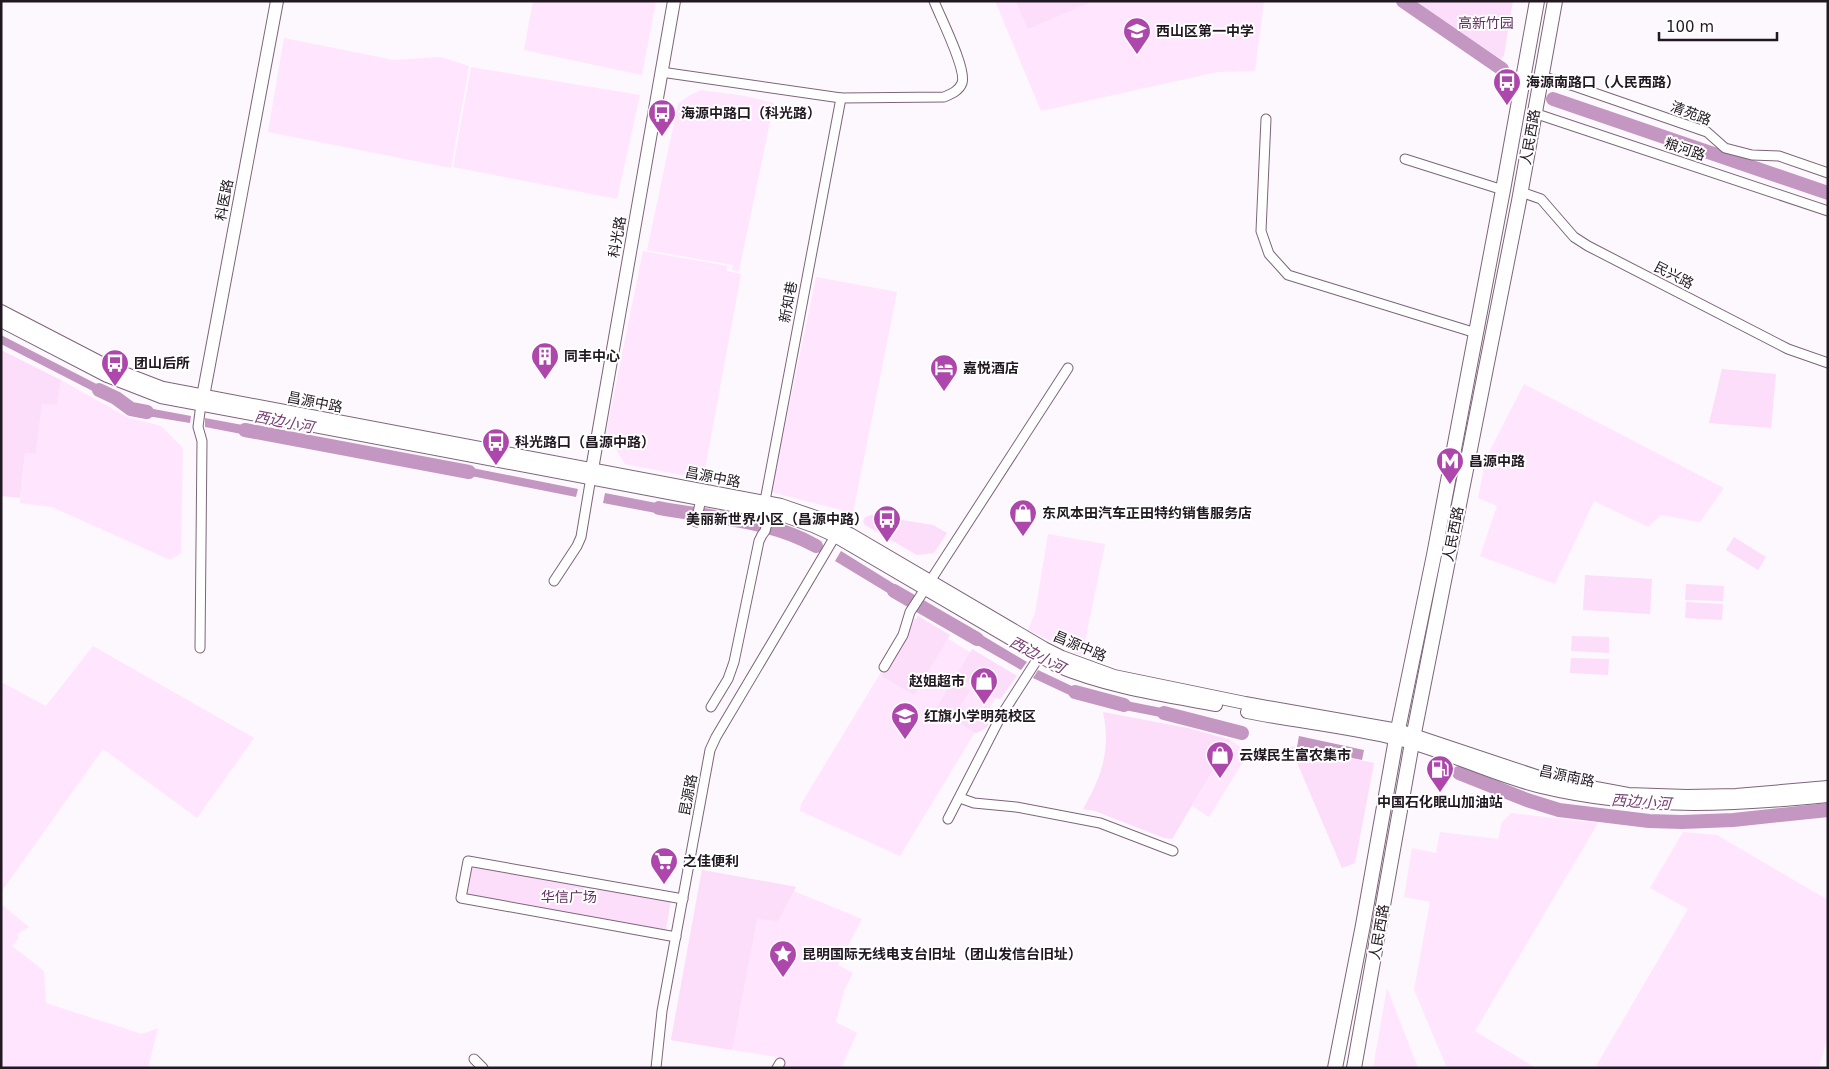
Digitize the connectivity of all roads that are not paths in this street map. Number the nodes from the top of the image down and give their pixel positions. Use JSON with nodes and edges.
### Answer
{"nodes":[{"id":1,"x":277,"y":1,"type":"edge"},
{"id":2,"x":674,"y":1,"type":"edge"},
{"id":3,"x":934,"y":1,"type":"edge"},
{"id":4,"x":1537,"y":1,"type":"edge"},
{"id":5,"x":1555,"y":1,"type":"edge"},
{"id":6,"x":660,"y":72,"type":"junction"},
{"id":7,"x":1541,"y":76,"type":"junction"},
{"id":8,"x":841,"y":98,"type":"junction"},
{"id":9,"x":1534,"y":113,"type":"junction"},
{"id":10,"x":1266,"y":119,"type":"dead end"},
{"id":11,"x":1405,"y":159,"type":"dead end"},
{"id":12,"x":1828,"y":173,"type":"edge"},
{"id":13,"x":1503,"y":190,"type":"junction"},
{"id":14,"x":1521,"y":192,"type":"junction"},
{"id":15,"x":1828,"y":211,"type":"edge"},
{"id":16,"x":1,"y":311,"type":"edge"},
{"id":17,"x":1,"y":321,"type":"edge"},
{"id":18,"x":1476,"y":333,"type":"junction"},
{"id":19,"x":1828,"y":363,"type":"edge"},
{"id":20,"x":1068,"y":368,"type":"dead end"},
{"id":21,"x":202,"y":400,"type":"junction"},
{"id":22,"x":592,"y":473,"type":"junction"},
{"id":23,"x":700,"y":501,"type":"junction"},
{"id":24,"x":767,"y":507,"type":"junction"},
{"id":25,"x":696,"y":522,"type":"dead end"},
{"id":26,"x":836,"y":536,"type":"junction"},
{"id":27,"x":554,"y":581,"type":"dead end"},
{"id":28,"x":925,"y":588,"type":"junction"},
{"id":29,"x":200,"y":648,"type":"dead end"},
{"id":30,"x":1040,"y":655,"type":"junction"},
{"id":31,"x":884,"y":667,"type":"dead end"},
{"id":32,"x":712,"y":707,"type":"dead end"},
{"id":33,"x":1397,"y":734,"type":"junction"},
{"id":34,"x":1413,"y":739,"type":"junction"},
{"id":35,"x":1828,"y":787,"type":"edge"},
{"id":36,"x":1828,"y":796,"type":"edge"},
{"id":37,"x":960,"y":798,"type":"junction"},
{"id":38,"x":948,"y":819,"type":"dead end"},
{"id":39,"x":1173,"y":851,"type":"dead end"},
{"id":40,"x":683,"y":899,"type":"junction"},
{"id":41,"x":676,"y":937,"type":"junction"},
{"id":42,"x":474,"y":1059,"type":"dead end"},
{"id":43,"x":483,"y":1068,"type":"edge"},
{"id":44,"x":656,"y":1068,"type":"edge"},
{"id":45,"x":1335,"y":1068,"type":"edge"},
{"id":46,"x":1354,"y":1068,"type":"edge"}],
"edges":[{"from":1,"to":21,"type":"main road","name":"科医路"},
{"from":2,"to":6,"type":"main road","name":"科光路"},
{"from":3,"to":8,"type":"street"},
{"from":4,"to":13,"type":"main road","name":"人民西路"},
{"from":5,"to":7,"type":"main road","name":"人民西路"},
{"from":6,"to":8,"type":"street"},
{"from":6,"to":22,"type":"main road","name":"科光路"},
{"from":7,"to":9,"type":"main road","name":"人民西路"},
{"from":7,"to":12,"type":"street","name":"清苑路"},
{"from":8,"to":24,"type":"street","name":"新知巷"},
{"from":9,"to":14,"type":"main road","name":"人民西路"},
{"from":9,"to":15,"type":"street","name":"粮河路"},
{"from":10,"to":18,"type":"street"},
{"from":11,"to":13,"type":"street"},
{"from":13,"to":18,"type":"main road","name":"人民西路"},
{"from":14,"to":19,"type":"street","name":"民兴路"},
{"from":14,"to":34,"type":"main road","name":"人民西路"},
{"from":16,"to":21,"type":"main road","name":"昌源中路"},
{"from":17,"to":21,"type":"main road","name":"昌源中路"},
{"from":18,"to":33,"type":"main road","name":"人民西路"},
{"from":20,"to":28,"type":"street"},
{"from":21,"to":22,"type":"main road","name":"昌源中路"},
{"from":21,"to":29,"type":"street"},
{"from":22,"to":23,"type":"main road","name":"昌源中路"},
{"from":22,"to":24,"type":"main road","name":"昌源中路"},
{"from":22,"to":27,"type":"street"},
{"from":23,"to":24,"type":"main road","name":"昌源中路"},
{"from":23,"to":25,"type":"street"},
{"from":24,"to":26,"type":"main road","name":"昌源中路"},
{"from":24,"to":32,"type":"street","name":"新知巷"},
{"from":26,"to":28,"type":"main road","name":"昌源中路"},
{"from":26,"to":40,"type":"street","name":"昆源路"},
{"from":28,"to":30,"type":"main road","name":"昌源中路"},
{"from":28,"to":31,"type":"street"},
{"from":30,"to":33,"type":"main road","name":"昌源中路"},
{"from":30,"to":37,"type":"street"},
{"from":33,"to":34,"type":"main road","name":"昌源南路"},
{"from":33,"to":45,"type":"main road","name":"人民西路"},
{"from":34,"to":35,"type":"main road","name":"昌源南路"},
{"from":34,"to":36,"type":"main road","name":"昌源南路"},
{"from":34,"to":46,"type":"main road","name":"人民西路"},
{"from":37,"to":38,"type":"street"},
{"from":37,"to":39,"type":"street"},
{"from":40,"to":41,"type":"street","name":"昆源路"},
{"from":40,"to":41,"type":"street"},
{"from":41,"to":44,"type":"street","name":"昆源路"},
{"from":42,"to":43,"type":"street"}]}
